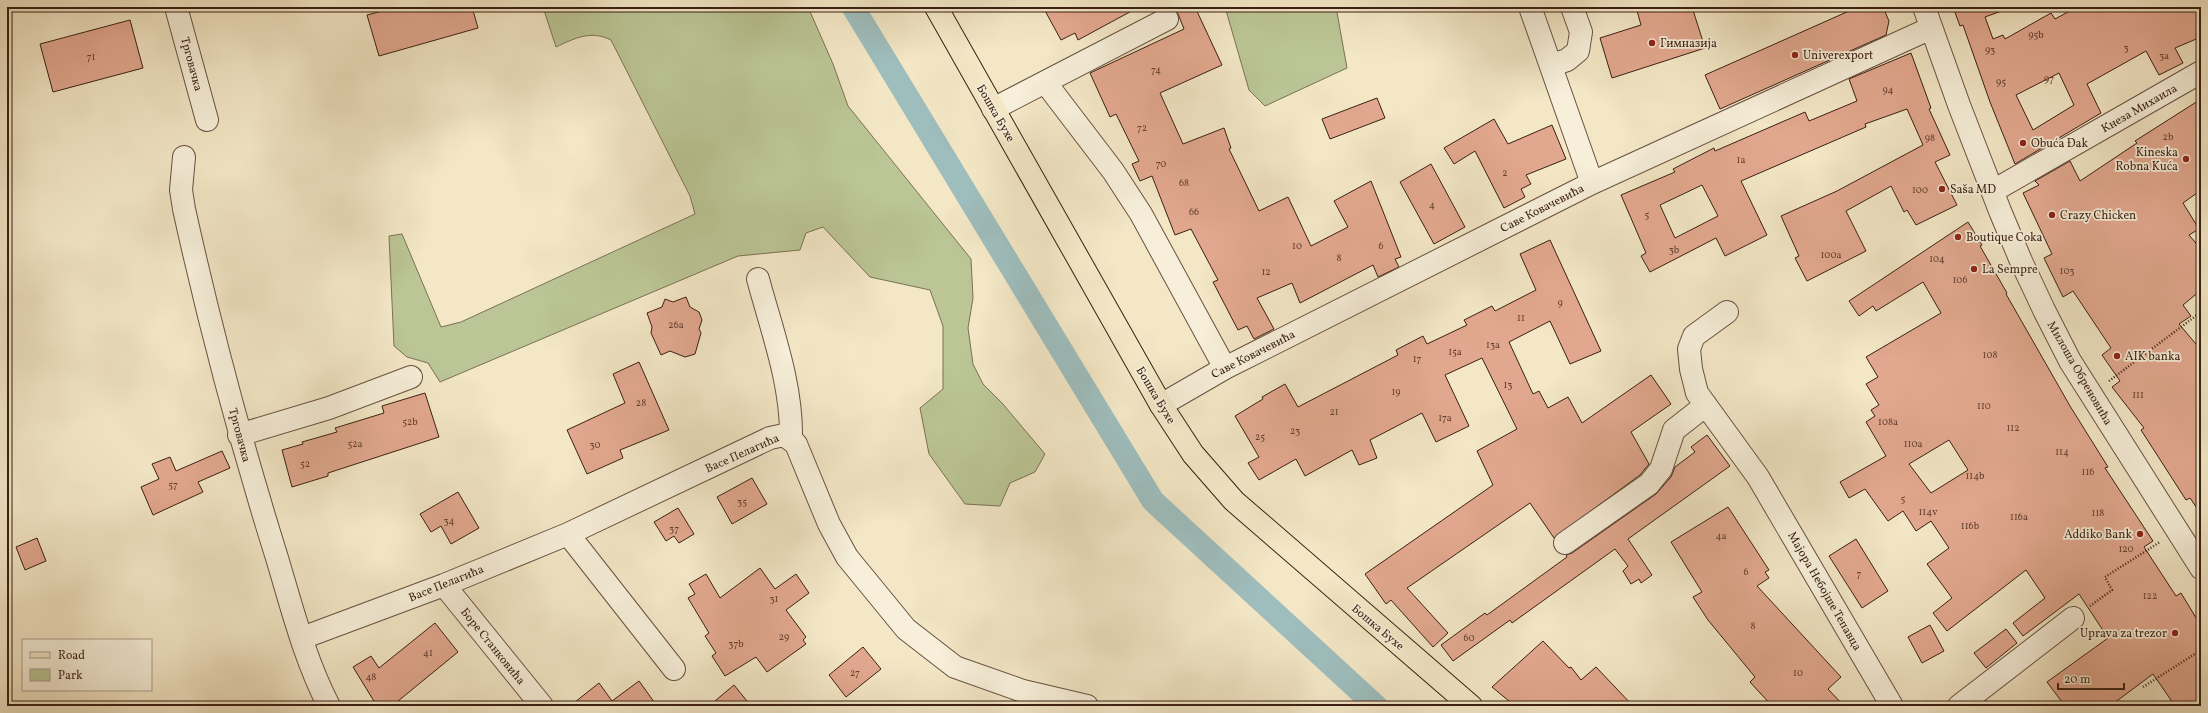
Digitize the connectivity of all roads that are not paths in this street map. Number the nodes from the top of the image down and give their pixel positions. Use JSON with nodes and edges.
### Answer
{"nodes":[{"id":1,"x":176,"y":7,"type":"edge"},
{"id":2,"x":936,"y":7,"type":"edge"},
{"id":3,"x":1530,"y":7,"type":"edge"},
{"id":4,"x":1572,"y":7,"type":"edge"},
{"id":5,"x":1924,"y":7,"type":"edge"},
{"id":6,"x":1167,"y":19,"type":"dead end"},
{"id":7,"x":1931,"y":28,"type":"junction"},
{"id":8,"x":1552,"y":65,"type":"junction"},
{"id":9,"x":2201,"y":72,"type":"edge"},
{"id":10,"x":1044,"y":82,"type":"junction"},
{"id":11,"x":993,"y":108,"type":"junction"},
{"id":12,"x":207,"y":120,"type":"dead end"},
{"id":13,"x":184,"y":157,"type":"dead end"},
{"id":14,"x":1592,"y":183,"type":"junction"},
{"id":15,"x":1993,"y":191,"type":"junction"},
{"id":16,"x":758,"y":279,"type":"dead end"},
{"id":17,"x":1727,"y":312,"type":"dead end"},
{"id":18,"x":1225,"y":368,"type":"junction"},
{"id":19,"x":411,"y":377,"type":"dead end"},
{"id":20,"x":1161,"y":405,"type":"junction"},
{"id":21,"x":1706,"y":405,"type":"junction"},
{"id":22,"x":239,"y":435,"type":"junction"},
{"id":23,"x":791,"y":438,"type":"junction"},
{"id":24,"x":568,"y":534,"type":"junction"},
{"id":25,"x":1565,"y":543,"type":"dead end"},
{"id":26,"x":2201,"y":568,"type":"edge"},
{"id":27,"x":444,"y":585,"type":"junction"},
{"id":28,"x":2073,"y":618,"type":"road end"},
{"id":29,"x":302,"y":638,"type":"junction"},
{"id":30,"x":674,"y":669,"type":"dead end"},
{"id":31,"x":1054,"y":703,"type":"edge"},
{"id":32,"x":329,"y":706,"type":"edge"},
{"id":33,"x":542,"y":706,"type":"edge"},
{"id":34,"x":1086,"y":706,"type":"edge"},
{"id":35,"x":1471,"y":706,"type":"edge"},
{"id":36,"x":1892,"y":706,"type":"edge"},
{"id":37,"x":1959,"y":706,"type":"edge"}],
"edges":[{"from":1,"to":12,"type":"street","name":"Трговачка"},
{"from":2,"to":11,"type":"main road","name":"Бошка Бухе"},
{"from":3,"to":8,"type":"street"},
{"from":4,"to":8,"type":"street"},
{"from":5,"to":7,"type":"street","name":"Милоша Обреновића"},
{"from":6,"to":10,"type":"street"},
{"from":7,"to":14,"type":"street","name":"Саве Ковачевића"},
{"from":7,"to":15,"type":"street","name":"Милоша Обреновића"},
{"from":8,"to":14,"type":"street"},
{"from":9,"to":15,"type":"street","name":"Кнеза Михаила"},
{"from":10,"to":11,"type":"street"},
{"from":10,"to":18,"type":"street"},
{"from":11,"to":20,"type":"main road","name":"Бошка Бухе"},
{"from":13,"to":22,"type":"street","name":"Трговачка"},
{"from":14,"to":18,"type":"street","name":"Саве Ковачевића"},
{"from":15,"to":26,"type":"street","name":"Милоша Обреновића"},
{"from":16,"to":23,"type":"street"},
{"from":17,"to":21,"type":"street","name":"Мајора Небојше Тепавца"},
{"from":18,"to":20,"type":"street","name":"Саве Ковачевића"},
{"from":19,"to":22,"type":"street"},
{"from":20,"to":35,"type":"main road","name":"Бошка Бухе"},
{"from":21,"to":25,"type":"street"},
{"from":21,"to":36,"type":"street","name":"Мајора Небојше Тепавца"},
{"from":22,"to":29,"type":"street","name":"Трговачка"},
{"from":23,"to":24,"type":"street","name":"Васе Пелагића"},
{"from":23,"to":31,"type":"street","name":"Васе Пелагића"},
{"from":24,"to":27,"type":"street","name":"Васе Пелагића"},
{"from":24,"to":30,"type":"street"},
{"from":27,"to":29,"type":"street","name":"Васе Пелагића"},
{"from":27,"to":33,"type":"street","name":"Боре Станковића"},
{"from":28,"to":37,"type":"street"},
{"from":29,"to":32,"type":"street","name":"Трговачка"},
{"from":31,"to":34,"type":"street","name":"Васе Пелагића"}]}
